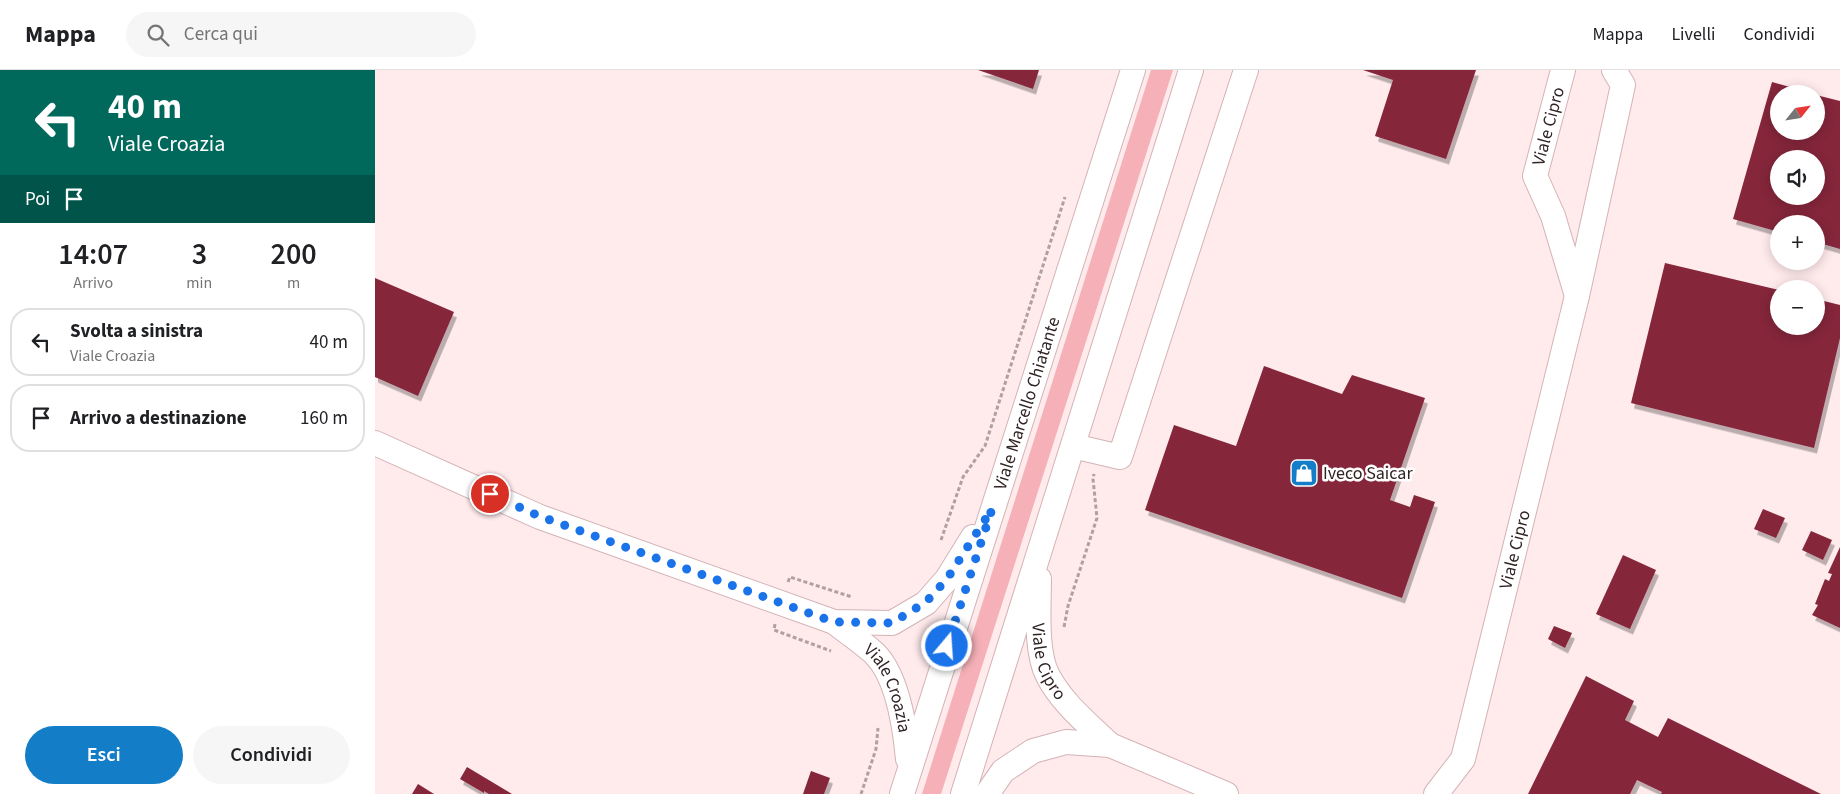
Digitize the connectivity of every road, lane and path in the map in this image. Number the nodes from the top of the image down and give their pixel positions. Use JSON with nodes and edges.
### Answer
{"nodes":[{"id":1,"x":1133,"y":70,"type":"edge"},
{"id":2,"x":1191,"y":70,"type":"edge"},
{"id":3,"x":1247,"y":70,"type":"edge"},
{"id":4,"x":1563,"y":70,"type":"edge"},
{"id":5,"x":1613,"y":70,"type":"edge"},
{"id":6,"x":1067,"y":192,"type":"dead end"},
{"id":7,"x":1577,"y":296,"type":"junction"},
{"id":8,"x":375,"y":443,"type":"edge"},
{"id":9,"x":1073,"y":446,"type":"junction"},
{"id":10,"x":992,"y":509,"type":"junction"},
{"id":11,"x":938,"y":550,"type":"dead end"},
{"id":12,"x":1039,"y":554,"type":"junction"},
{"id":13,"x":855,"y":598,"type":"dead end"},
{"id":14,"x":782,"y":603,"type":"junction"},
{"id":15,"x":834,"y":622,"type":"junction"},
{"id":16,"x":839,"y":654,"type":"dead end"},
{"id":17,"x":879,"y":724,"type":"dead end"},
{"id":18,"x":1110,"y":745,"type":"junction"},
{"id":19,"x":905,"y":783,"type":"edge"},
{"id":20,"x":861,"y":794,"type":"edge"},
{"id":21,"x":963,"y":794,"type":"edge"},
{"id":22,"x":987,"y":794,"type":"edge"},
{"id":23,"x":1226,"y":794,"type":"edge"},
{"id":24,"x":1436,"y":794,"type":"edge"}],
"edges":[{"from":1,"to":10,"type":"street","name":"Viale Marcello Chiatante"},
{"from":2,"to":9,"type":"street"},
{"from":3,"to":9,"type":"street"},
{"from":4,"to":7,"type":"street","name":"Viale Cipro"},
{"from":5,"to":7,"type":"street","name":"Viale Cipro"},
{"from":6,"to":11,"type":"path"},
{"from":7,"to":24,"type":"street","name":"Viale Cipro"},
{"from":8,"to":14,"type":"street","name":"Viale Croazia"},
{"from":9,"to":12,"type":"street"},
{"from":10,"to":15,"type":"street","name":"Viale Croazia"},
{"from":10,"to":19,"type":"street","name":"Viale Marcello Chiatante"},
{"from":12,"to":18,"type":"street","name":"Viale Cipro"},
{"from":12,"to":21,"type":"street"},
{"from":13,"to":14,"type":"path"},
{"from":14,"to":15,"type":"street","name":"Viale Croazia"},
{"from":14,"to":16,"type":"path"},
{"from":15,"to":19,"type":"street","name":"Viale Croazia"},
{"from":17,"to":20,"type":"path"},
{"from":18,"to":22,"type":"street","name":"Viale Cipro"},
{"from":18,"to":23,"type":"street","name":"Viale Cipro"}]}
